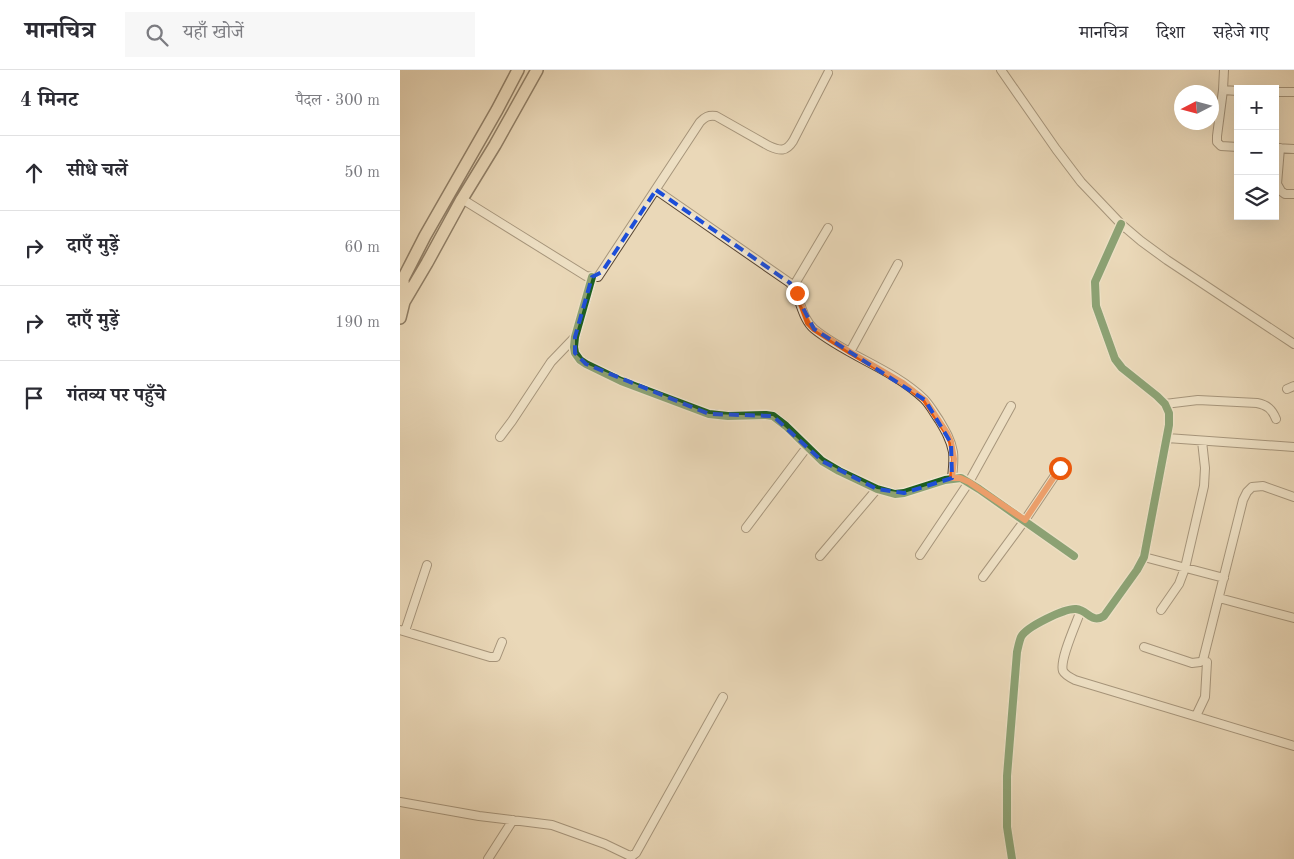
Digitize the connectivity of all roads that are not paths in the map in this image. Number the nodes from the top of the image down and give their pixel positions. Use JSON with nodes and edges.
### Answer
{"nodes":[{"id":1,"x":518,"y":70,"type":"edge"},
{"id":2,"x":537,"y":70,"type":"edge"},
{"id":3,"x":1001,"y":70,"type":"edge"},
{"id":4,"x":1224,"y":70,"type":"edge"},
{"id":5,"x":828,"y":73,"type":"dead end"},
{"id":6,"x":1223,"y":90,"type":"junction"},
{"id":7,"x":1234,"y":91,"type":"edge"},
{"id":8,"x":1279,"y":92,"type":"edge"},
{"id":9,"x":1294,"y":92,"type":"edge"},
{"id":10,"x":1234,"y":147,"type":"edge"},
{"id":11,"x":1279,"y":148,"type":"edge"},
{"id":12,"x":1294,"y":148,"type":"edge"},
{"id":13,"x":1277,"y":175,"type":"edge"},
{"id":14,"x":656,"y":190,"type":"junction"},
{"id":15,"x":1294,"y":194,"type":"edge"},
{"id":16,"x":462,"y":199,"type":"junction"},
{"id":17,"x":1121,"y":224,"type":"junction"},
{"id":18,"x":828,"y":228,"type":"dead end"},
{"id":19,"x":898,"y":264,"type":"dead end"},
{"id":20,"x":592,"y":277,"type":"junction"},
{"id":21,"x":793,"y":287,"type":"junction"},
{"id":22,"x":404,"y":302,"type":"junction"},
{"id":23,"x":400,"y":318,"type":"edge"},
{"id":24,"x":575,"y":337,"type":"junction"},
{"id":25,"x":1294,"y":344,"type":"edge"},
{"id":26,"x":850,"y":352,"type":"junction"},
{"id":27,"x":1165,"y":404,"type":"junction"},
{"id":28,"x":1011,"y":406,"type":"dead end"},
{"id":29,"x":1276,"y":419,"type":"dead end"},
{"id":30,"x":500,"y":436,"type":"dead end"},
{"id":31,"x":1167,"y":438,"type":"junction"},
{"id":32,"x":1202,"y":441,"type":"junction"},
{"id":33,"x":807,"y":447,"type":"junction"},
{"id":34,"x":1294,"y":447,"type":"edge"},
{"id":35,"x":1060,"y":468,"type":"dead end"},
{"id":36,"x":952,"y":478,"type":"junction"},
{"id":37,"x":969,"y":482,"type":"junction"},
{"id":38,"x":876,"y":489,"type":"junction"},
{"id":39,"x":1294,"y":497,"type":"edge"},
{"id":40,"x":1025,"y":520,"type":"junction"},
{"id":41,"x":746,"y":528,"type":"dead end"},
{"id":42,"x":920,"y":555,"type":"dead end"},
{"id":43,"x":820,"y":556,"type":"dead end"},
{"id":44,"x":1074,"y":556,"type":"dead end"},
{"id":45,"x":1144,"y":557,"type":"junction"},
{"id":46,"x":427,"y":566,"type":"dead end"},
{"id":47,"x":1185,"y":568,"type":"junction"},
{"id":48,"x":983,"y":577,"type":"dead end"},
{"id":49,"x":1224,"y":578,"type":"junction"},
{"id":50,"x":1219,"y":598,"type":"junction"},
{"id":51,"x":1082,"y":610,"type":"junction"},
{"id":52,"x":1161,"y":610,"type":"dead end"},
{"id":53,"x":1294,"y":618,"type":"edge"},
{"id":54,"x":403,"y":630,"type":"edge"},
{"id":55,"x":502,"y":642,"type":"dead end"},
{"id":56,"x":1144,"y":647,"type":"dead end"},
{"id":57,"x":1208,"y":662,"type":"dead end"},
{"id":58,"x":723,"y":697,"type":"dead end"},
{"id":59,"x":1196,"y":716,"type":"junction"},
{"id":60,"x":1294,"y":746,"type":"edge"},
{"id":61,"x":400,"y":802,"type":"edge"},
{"id":62,"x":513,"y":820,"type":"junction"},
{"id":63,"x":488,"y":859,"type":"edge"},
{"id":64,"x":1012,"y":859,"type":"edge"}],
"edges":[{"from":1,"to":22,"type":"main road"},
{"from":2,"to":16,"type":"main road"},
{"from":3,"to":17,"type":"street"},
{"from":4,"to":6,"type":"street"},
{"from":5,"to":14,"type":"street"},
{"from":6,"to":7,"type":"street"},
{"from":6,"to":10,"type":"street"},
{"from":8,"to":9,"type":"street"},
{"from":11,"to":12,"type":"street"},
{"from":13,"to":15,"type":"street"},
{"from":14,"to":20,"type":"street"},
{"from":14,"to":21,"type":"street"},
{"from":16,"to":20,"type":"street"},
{"from":16,"to":22,"type":"main road"},
{"from":17,"to":25,"type":"street"},
{"from":17,"to":27,"type":"street"},
{"from":18,"to":21,"type":"street"},
{"from":19,"to":26,"type":"street"},
{"from":20,"to":24,"type":"street"},
{"from":21,"to":26,"type":"street"},
{"from":22,"to":23,"type":"main road"},
{"from":24,"to":30,"type":"street"},
{"from":24,"to":33,"type":"street"},
{"from":26,"to":36,"type":"street"},
{"from":27,"to":29,"type":"street"},
{"from":27,"to":31,"type":"street"},
{"from":28,"to":37,"type":"street"},
{"from":31,"to":32,"type":"street"},
{"from":31,"to":45,"type":"street"},
{"from":32,"to":34,"type":"street"},
{"from":32,"to":47,"type":"street"},
{"from":33,"to":38,"type":"street"},
{"from":33,"to":41,"type":"street"},
{"from":35,"to":40,"type":"street"},
{"from":36,"to":37,"type":"street"},
{"from":36,"to":38,"type":"street"},
{"from":37,"to":40,"type":"street"},
{"from":37,"to":42,"type":"street"},
{"from":38,"to":43,"type":"street"},
{"from":39,"to":49,"type":"street"},
{"from":40,"to":44,"type":"street"},
{"from":40,"to":48,"type":"street"},
{"from":45,"to":47,"type":"street"},
{"from":45,"to":51,"type":"street"},
{"from":46,"to":54,"type":"street"},
{"from":47,"to":49,"type":"street"},
{"from":47,"to":52,"type":"street"},
{"from":49,"to":50,"type":"street"},
{"from":50,"to":53,"type":"street"},
{"from":50,"to":56,"type":"street"},
{"from":51,"to":59,"type":"street"},
{"from":51,"to":64,"type":"street"},
{"from":54,"to":55,"type":"street"},
{"from":57,"to":59,"type":"street"},
{"from":58,"to":62,"type":"street"},
{"from":59,"to":60,"type":"street"},
{"from":61,"to":62,"type":"street"},
{"from":62,"to":63,"type":"street"}]}
